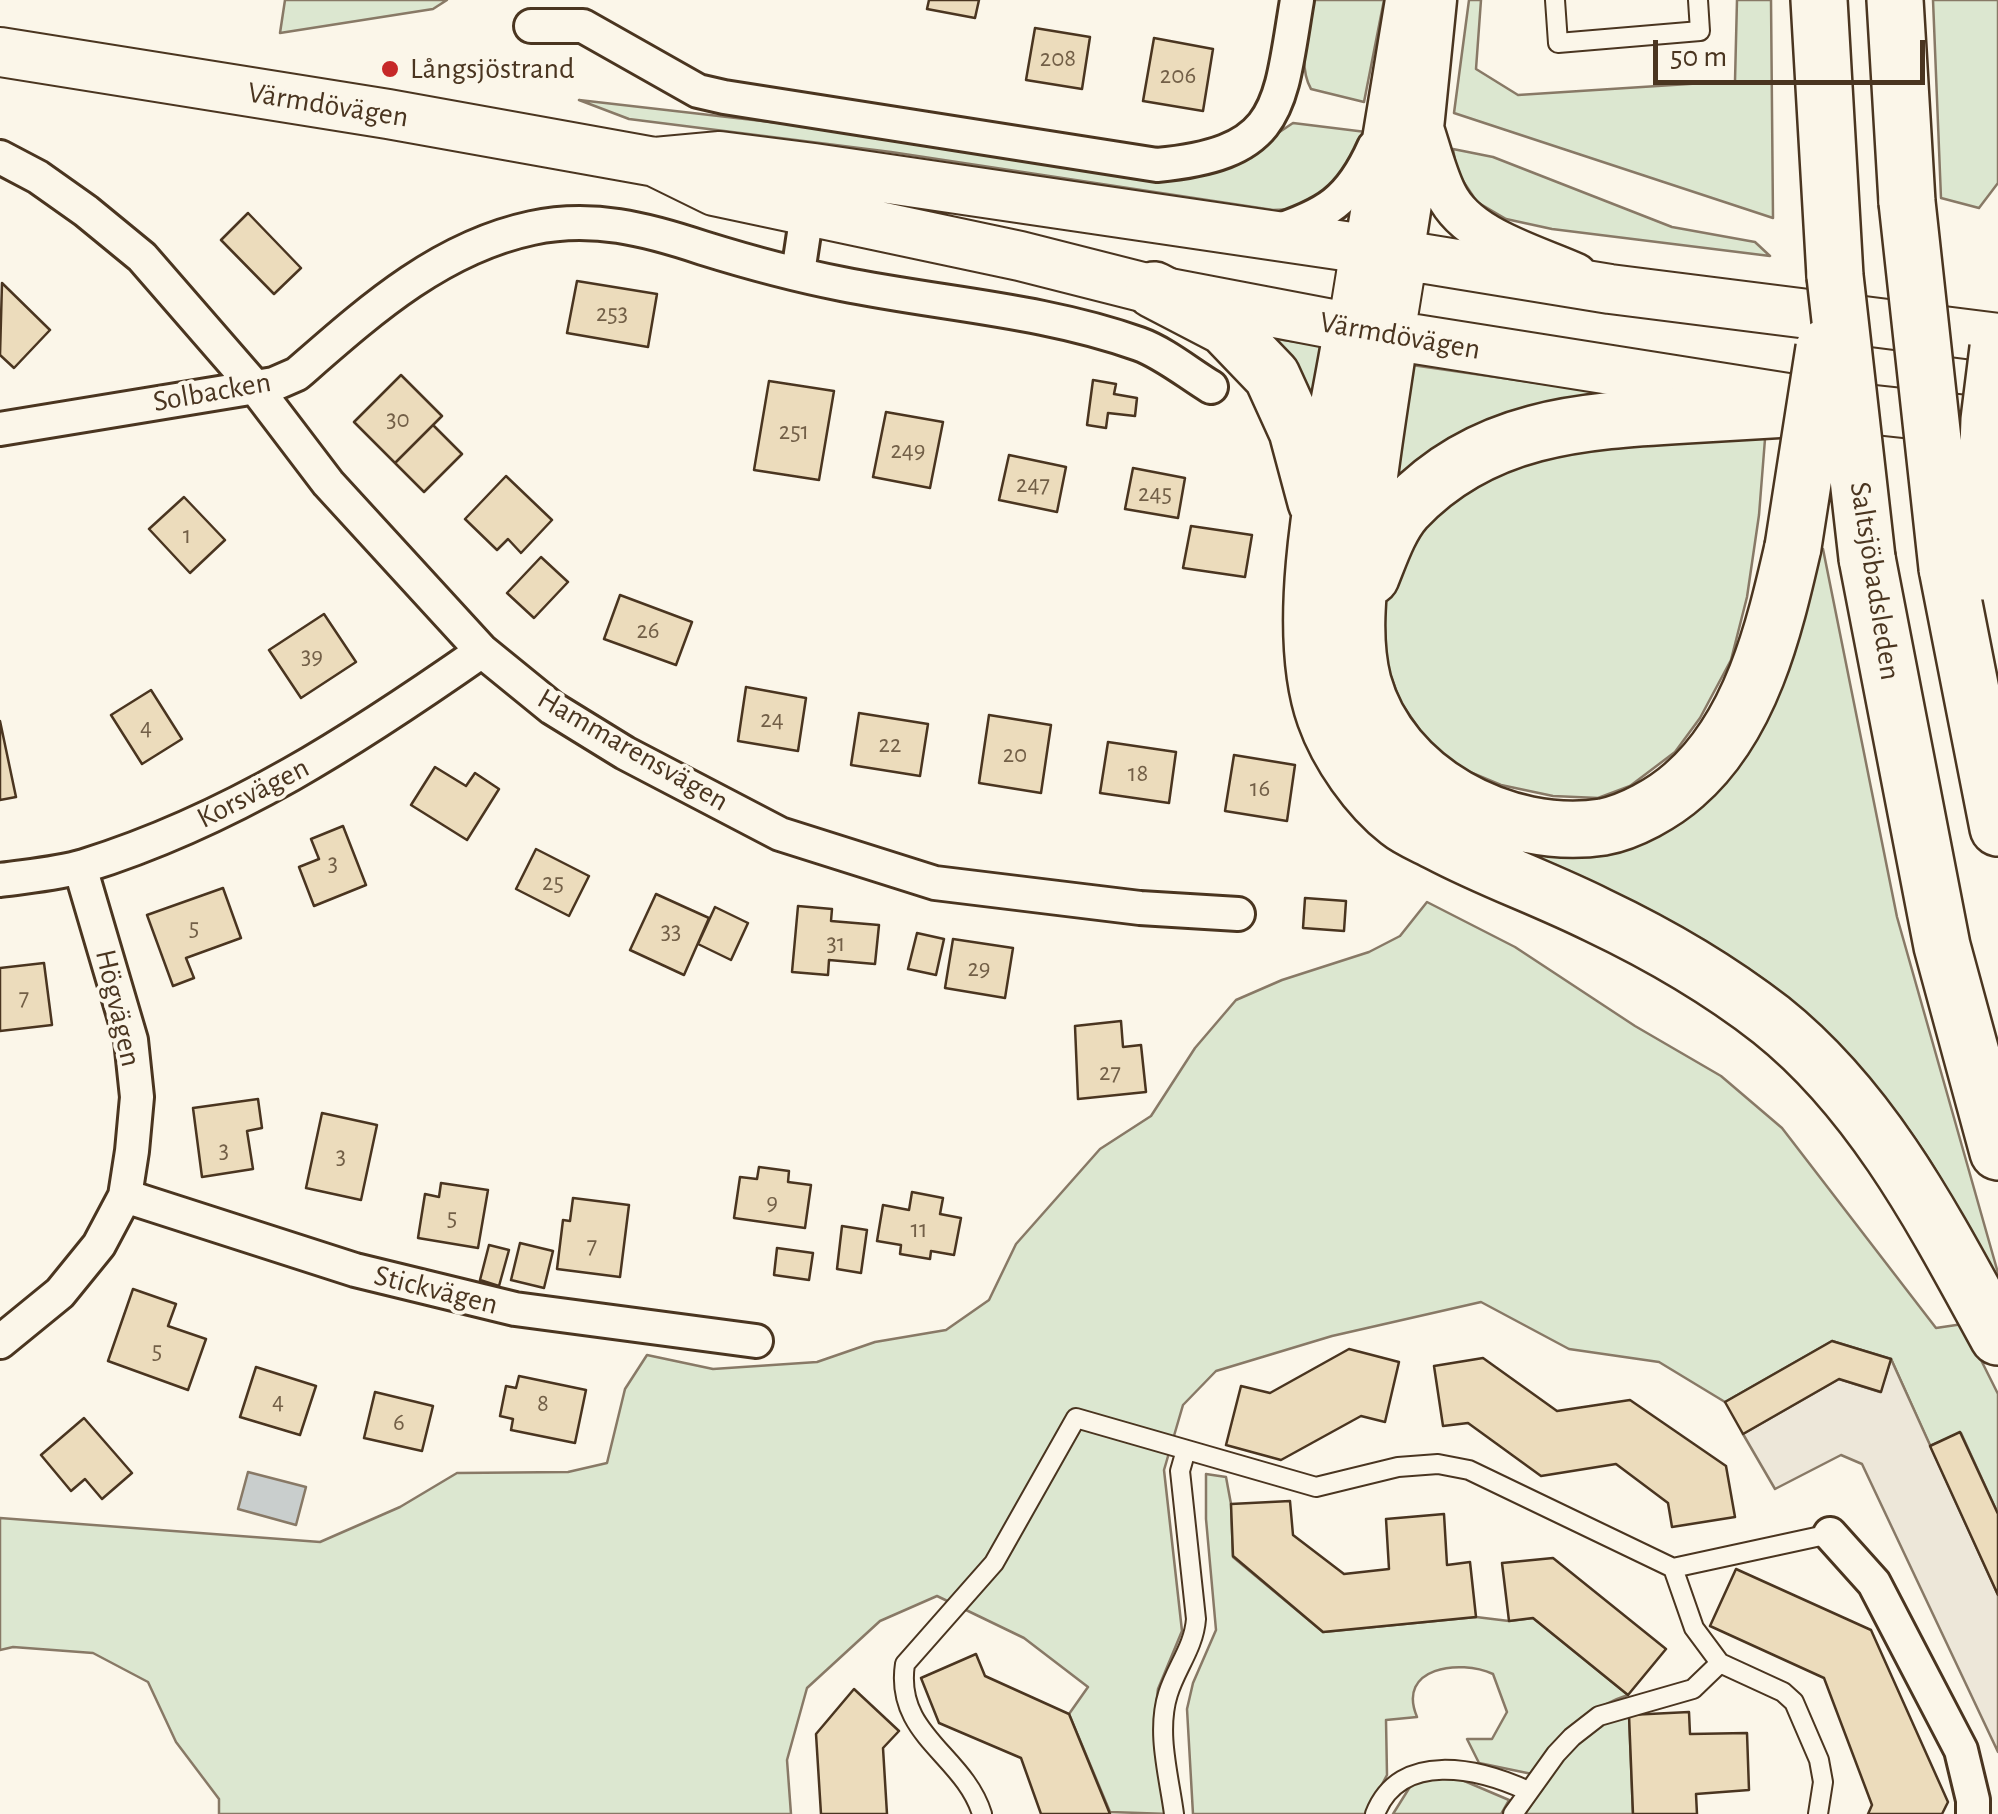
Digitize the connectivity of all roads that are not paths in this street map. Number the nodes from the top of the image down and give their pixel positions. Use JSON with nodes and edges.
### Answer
{"nodes":[{"id":1,"x":1297,"y":0,"type":"edge"},
{"id":2,"x":1406,"y":0,"type":"edge"},
{"id":3,"x":1436,"y":0,"type":"edge"},
{"id":4,"x":1555,"y":0,"type":"edge"},
{"id":5,"x":1698,"y":0,"type":"edge"},
{"id":6,"x":1820,"y":0,"type":"edge"},
{"id":7,"x":1895,"y":0,"type":"edge"},
{"id":8,"x":531,"y":26,"type":"dead end"},
{"id":9,"x":0,"y":52,"type":"edge"},
{"id":10,"x":1403,"y":126,"type":"junction"},
{"id":11,"x":0,"y":157,"type":"edge"},
{"id":12,"x":811,"y":190,"type":"junction"},
{"id":13,"x":1265,"y":236,"type":"junction"},
{"id":14,"x":1384,"y":252,"type":"junction"},
{"id":15,"x":798,"y":273,"type":"junction"},
{"id":16,"x":1835,"y":276,"type":"junction"},
{"id":17,"x":1610,"y":289,"type":"junction"},
{"id":18,"x":1154,"y":290,"type":"junction"},
{"id":19,"x":1371,"y":332,"type":"junction"},
{"id":20,"x":1998,"y":338,"type":"edge"},
{"id":21,"x":1998,"y":348,"type":"edge"},
{"id":22,"x":255,"y":387,"type":"junction"},
{"id":23,"x":1211,"y":387,"type":"dead end"},
{"id":24,"x":1838,"y":406,"type":"junction"},
{"id":25,"x":1998,"y":424,"type":"edge"},
{"id":26,"x":0,"y":430,"type":"edge"},
{"id":27,"x":1320,"y":521,"type":"junction"},
{"id":28,"x":1965,"y":570,"type":"junction"},
{"id":29,"x":1356,"y":612,"type":"junction"},
{"id":30,"x":482,"y":651,"type":"junction"},
{"id":31,"x":1998,"y":792,"type":"edge"},
{"id":32,"x":1998,"y":828,"type":"edge"},
{"id":33,"x":80,"y":867,"type":"junction"},
{"id":34,"x":0,"y":880,"type":"edge"},
{"id":35,"x":1238,"y":914,"type":"dead end"},
{"id":36,"x":1998,"y":1152,"type":"edge"},
{"id":37,"x":124,"y":1196,"type":"junction"},
{"id":38,"x":1998,"y":1337,"type":"edge"},
{"id":39,"x":756,"y":1341,"type":"dead end"},
{"id":40,"x":0,"y":1342,"type":"edge"},
{"id":41,"x":1186,"y":1450,"type":"junction"},
{"id":42,"x":1830,"y":1534,"type":"joint"},
{"id":43,"x":1673,"y":1568,"type":"junction"},
{"id":44,"x":1720,"y":1663,"type":"junction"},
{"id":45,"x":1528,"y":1791,"type":"junction"},
{"id":46,"x":982,"y":1814,"type":"edge"},
{"id":47,"x":1174,"y":1814,"type":"edge"},
{"id":48,"x":1375,"y":1814,"type":"edge"},
{"id":49,"x":1513,"y":1814,"type":"edge"},
{"id":50,"x":1818,"y":1814,"type":"edge"},
{"id":51,"x":1973,"y":1814,"type":"edge"}],
"edges":[{"from":1,"to":8,"type":"street"},
{"from":2,"to":10,"type":"street"},
{"from":3,"to":10,"type":"street"},
{"from":4,"to":5,"type":"lane"},
{"from":6,"to":16,"type":"highway","name":"Saltsjöbadsleden"},
{"from":7,"to":28,"type":"highway","bridge":true},
{"from":9,"to":12,"type":"main road","name":"Värmdövägen"},
{"from":10,"to":13,"type":"street"},
{"from":10,"to":14,"type":"street"},
{"from":10,"to":17,"type":"street"},
{"from":11,"to":22,"type":"street","name":"Hammarensvägen"},
{"from":12,"to":13,"type":"main road","name":"Värmdövägen"},
{"from":12,"to":15,"type":"street"},
{"from":12,"to":18,"type":"main road","name":"Värmdövägen"},
{"from":13,"to":14,"type":"main road","name":"Värmdövägen"},
{"from":14,"to":17,"type":"main road","name":"Värmdövägen"},
{"from":14,"to":19,"type":"main road"},
{"from":15,"to":22,"type":"street","name":"Solbacken"},
{"from":15,"to":23,"type":"street"},
{"from":16,"to":29,"type":"highway","bridge":true},
{"from":16,"to":36,"type":"highway","name":"Saltsjöbadsleden","bridge":true},
{"from":17,"to":20,"type":"main road","name":"Värmdövägen"},
{"from":18,"to":19,"type":"main road","name":"Värmdövägen"},
{"from":18,"to":27,"type":"highway"},
{"from":19,"to":24,"type":"main road","name":"Värmdövägen"},
{"from":19,"to":27,"type":"highway"},
{"from":19,"to":29,"type":"highway"},
{"from":21,"to":28,"type":"highway","bridge":true},
{"from":22,"to":26,"type":"street","name":"Solbacken"},
{"from":22,"to":30,"type":"street","name":"Hammarensvägen"},
{"from":24,"to":25,"type":"main road","name":"Värmdövägen"},
{"from":24,"to":29,"type":"highway"},
{"from":27,"to":38,"type":"highway"},
{"from":28,"to":31,"type":"highway"},
{"from":28,"to":32,"type":"highway"},
{"from":30,"to":33,"type":"street","name":"Korsvägen"},
{"from":30,"to":35,"type":"street","name":"Hammarensvägen"},
{"from":33,"to":34,"type":"street","name":"Korsvägen"},
{"from":33,"to":37,"type":"street","name":"Högvägen"},
{"from":37,"to":39,"type":"street","name":"Stickvägen"},
{"from":37,"to":40,"type":"street","name":"Högvägen"},
{"from":41,"to":43,"type":"lane"},
{"from":41,"to":46,"type":"lane"},
{"from":41,"to":47,"type":"lane"},
{"from":42,"to":43,"type":"lane"},
{"from":42,"to":51,"type":"street"},
{"from":43,"to":44,"type":"lane"},
{"from":44,"to":45,"type":"lane"},
{"from":44,"to":50,"type":"lane"},
{"from":45,"to":48,"type":"lane"},
{"from":45,"to":49,"type":"lane"}]}
